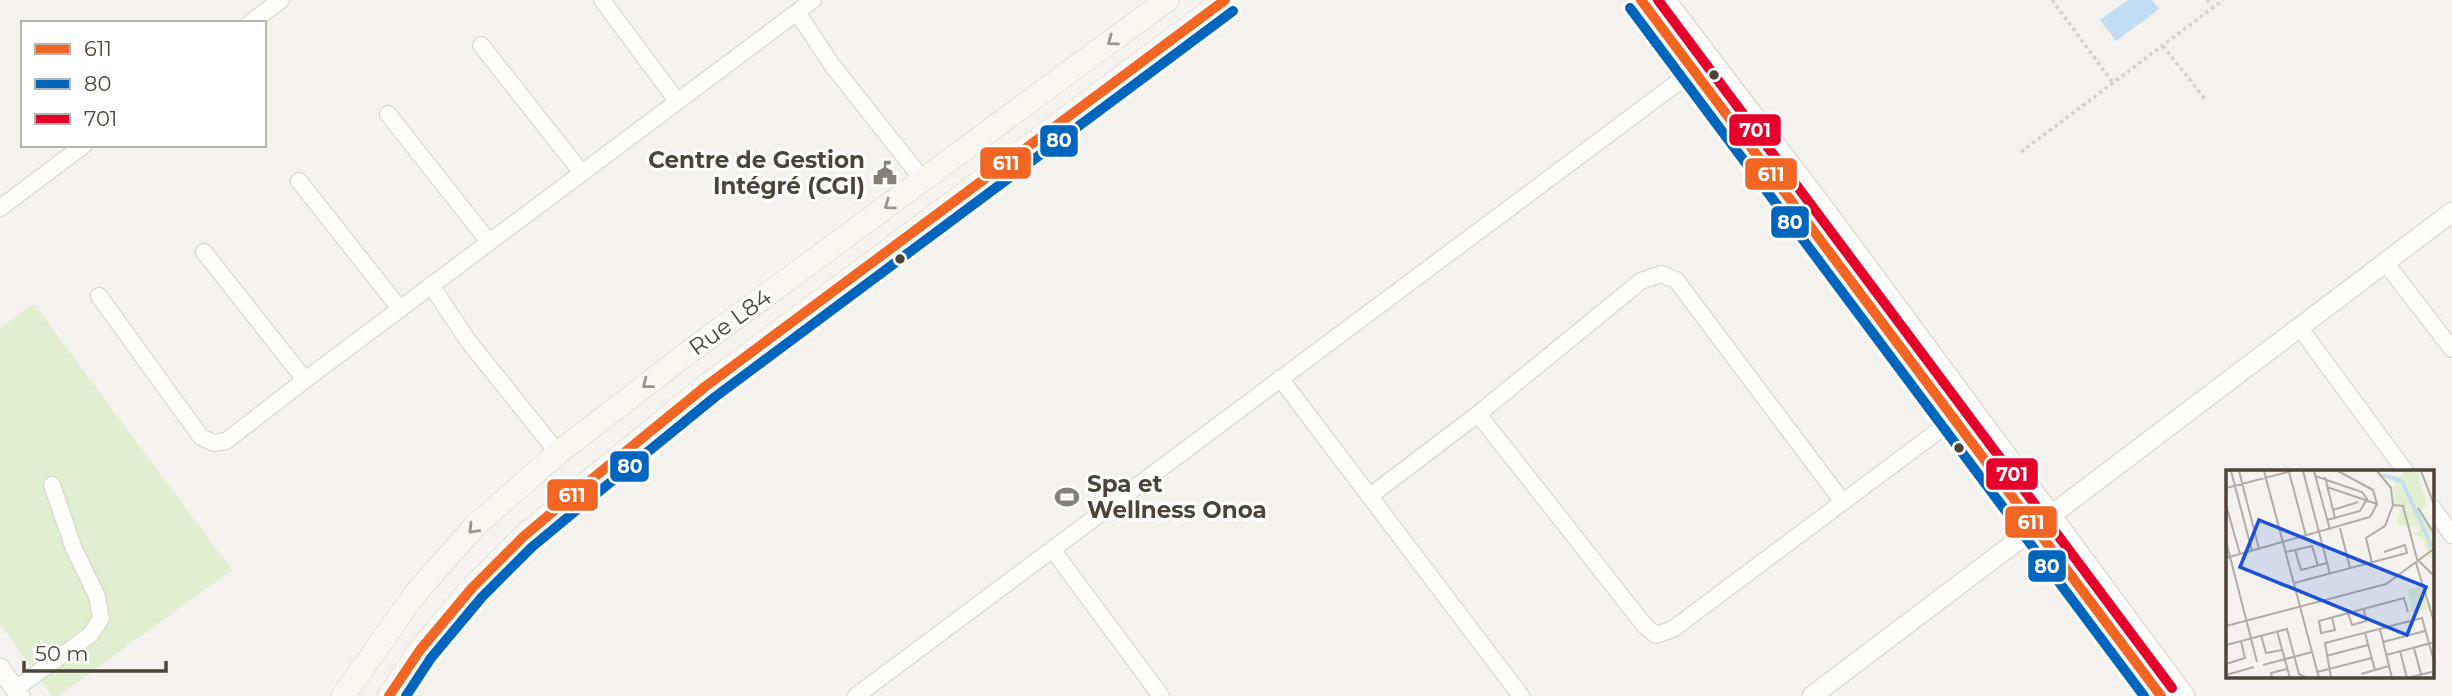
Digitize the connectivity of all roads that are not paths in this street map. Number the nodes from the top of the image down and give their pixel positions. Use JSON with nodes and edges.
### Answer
{"nodes":[{"id":1,"x":281,"y":0,"type":"edge"},
{"id":2,"x":602,"y":0,"type":"edge"},
{"id":3,"x":813,"y":0,"type":"edge"},
{"id":4,"x":1167,"y":0,"type":"edge"},
{"id":5,"x":1225,"y":0,"type":"edge"},
{"id":6,"x":1641,"y":0,"type":"edge"},
{"id":7,"x":1666,"y":0,"type":"edge"},
{"id":8,"x":797,"y":12,"type":"junction"},
{"id":9,"x":253,"y":21,"type":"edge"},
{"id":10,"x":481,"y":45,"type":"dead end"},
{"id":11,"x":1709,"y":59,"type":"junction"},
{"id":12,"x":1693,"y":72,"type":"junction"},
{"id":13,"x":677,"y":102,"type":"junction"},
{"id":14,"x":388,"y":114,"type":"dead end"},
{"id":15,"x":81,"y":147,"type":"edge"},
{"id":16,"x":582,"y":173,"type":"junction"},
{"id":17,"x":923,"y":180,"type":"junction"},
{"id":18,"x":299,"y":181,"type":"dead end"},
{"id":19,"x":0,"y":208,"type":"edge"},
{"id":20,"x":2452,"y":212,"type":"edge"},
{"id":21,"x":489,"y":242,"type":"junction"},
{"id":22,"x":204,"y":252,"type":"dead end"},
{"id":23,"x":2385,"y":262,"type":"junction"},
{"id":24,"x":431,"y":285,"type":"junction"},
{"id":25,"x":99,"y":296,"type":"dead end"},
{"id":26,"x":400,"y":309,"type":"junction"},
{"id":27,"x":2299,"y":327,"type":"junction"},
{"id":28,"x":2452,"y":349,"type":"edge"},
{"id":29,"x":685,"y":355,"type":"junction"},
{"id":30,"x":1280,"y":377,"type":"junction"},
{"id":31,"x":305,"y":380,"type":"junction"},
{"id":32,"x":706,"y":386,"type":"junction"},
{"id":33,"x":1970,"y":406,"type":"junction"},
{"id":34,"x":1478,"y":414,"type":"junction"},
{"id":35,"x":1954,"y":419,"type":"junction"},
{"id":36,"x":558,"y":453,"type":"junction"},
{"id":37,"x":2405,"y":470,"type":"edge"},
{"id":38,"x":52,"y":485,"type":"dead end"},
{"id":39,"x":1370,"y":496,"type":"junction"},
{"id":40,"x":1842,"y":501,"type":"junction"},
{"id":41,"x":2434,"y":509,"type":"edge"},
{"id":42,"x":2043,"y":522,"type":"junction"},
{"id":43,"x":2452,"y":535,"type":"edge"},
{"id":44,"x":1052,"y":549,"type":"junction"},
{"id":45,"x":0,"y":668,"type":"edge"},
{"id":46,"x":18,"y":693,"type":"edge"},
{"id":47,"x":344,"y":696,"type":"edge"},
{"id":48,"x":389,"y":696,"type":"edge"},
{"id":49,"x":856,"y":696,"type":"edge"},
{"id":50,"x":1161,"y":696,"type":"edge"},
{"id":51,"x":1521,"y":696,"type":"edge"},
{"id":52,"x":1812,"y":696,"type":"edge"},
{"id":53,"x":2161,"y":696,"type":"edge"},
{"id":54,"x":2185,"y":696,"type":"edge"}],
"edges":[{"from":1,"to":9,"type":"street"},
{"from":2,"to":13,"type":"street"},
{"from":3,"to":8,"type":"street"},
{"from":4,"to":17,"type":"main road","name":"Rue L84","one_way":true},
{"from":5,"to":32,"type":"main road","name":"Rue L84"},
{"from":6,"to":12,"type":"street"},
{"from":7,"to":11,"type":"street"},
{"from":8,"to":13,"type":"street"},
{"from":8,"to":17,"type":"street"},
{"from":10,"to":16,"type":"street"},
{"from":11,"to":12,"type":"street"},
{"from":11,"to":33,"type":"street"},
{"from":12,"to":30,"type":"street"},
{"from":12,"to":35,"type":"street"},
{"from":13,"to":16,"type":"street"},
{"from":14,"to":21,"type":"street"},
{"from":15,"to":19,"type":"street"},
{"from":16,"to":21,"type":"street"},
{"from":17,"to":29,"type":"main road","name":"Rue L84","one_way":true},
{"from":18,"to":26,"type":"street"},
{"from":20,"to":23,"type":"street"},
{"from":21,"to":24,"type":"street"},
{"from":22,"to":31,"type":"street"},
{"from":23,"to":27,"type":"street"},
{"from":23,"to":28,"type":"street"},
{"from":24,"to":26,"type":"street"},
{"from":24,"to":36,"type":"street"},
{"from":25,"to":31,"type":"street"},
{"from":26,"to":31,"type":"street"},
{"from":27,"to":37,"type":"street"},
{"from":27,"to":42,"type":"street"},
{"from":29,"to":32,"type":"main road"},
{"from":29,"to":36,"type":"main road","name":"Rue L84","one_way":true},
{"from":30,"to":39,"type":"street"},
{"from":30,"to":44,"type":"street"},
{"from":32,"to":48,"type":"main road","name":"Rue L84"},
{"from":33,"to":35,"type":"street"},
{"from":33,"to":42,"type":"street"},
{"from":34,"to":39,"type":"street"},
{"from":34,"to":40,"type":"street"},
{"from":34,"to":40,"type":"street"},
{"from":35,"to":40,"type":"street"},
{"from":35,"to":42,"type":"street"},
{"from":36,"to":47,"type":"main road","name":"Rue L84","one_way":true},
{"from":38,"to":46,"type":"street"},
{"from":39,"to":51,"type":"street"},
{"from":41,"to":43,"type":"street"},
{"from":42,"to":52,"type":"street"},
{"from":42,"to":53,"type":"street"},
{"from":42,"to":54,"type":"street"},
{"from":44,"to":49,"type":"street"},
{"from":44,"to":50,"type":"street"},
{"from":45,"to":46,"type":"street"}]}
